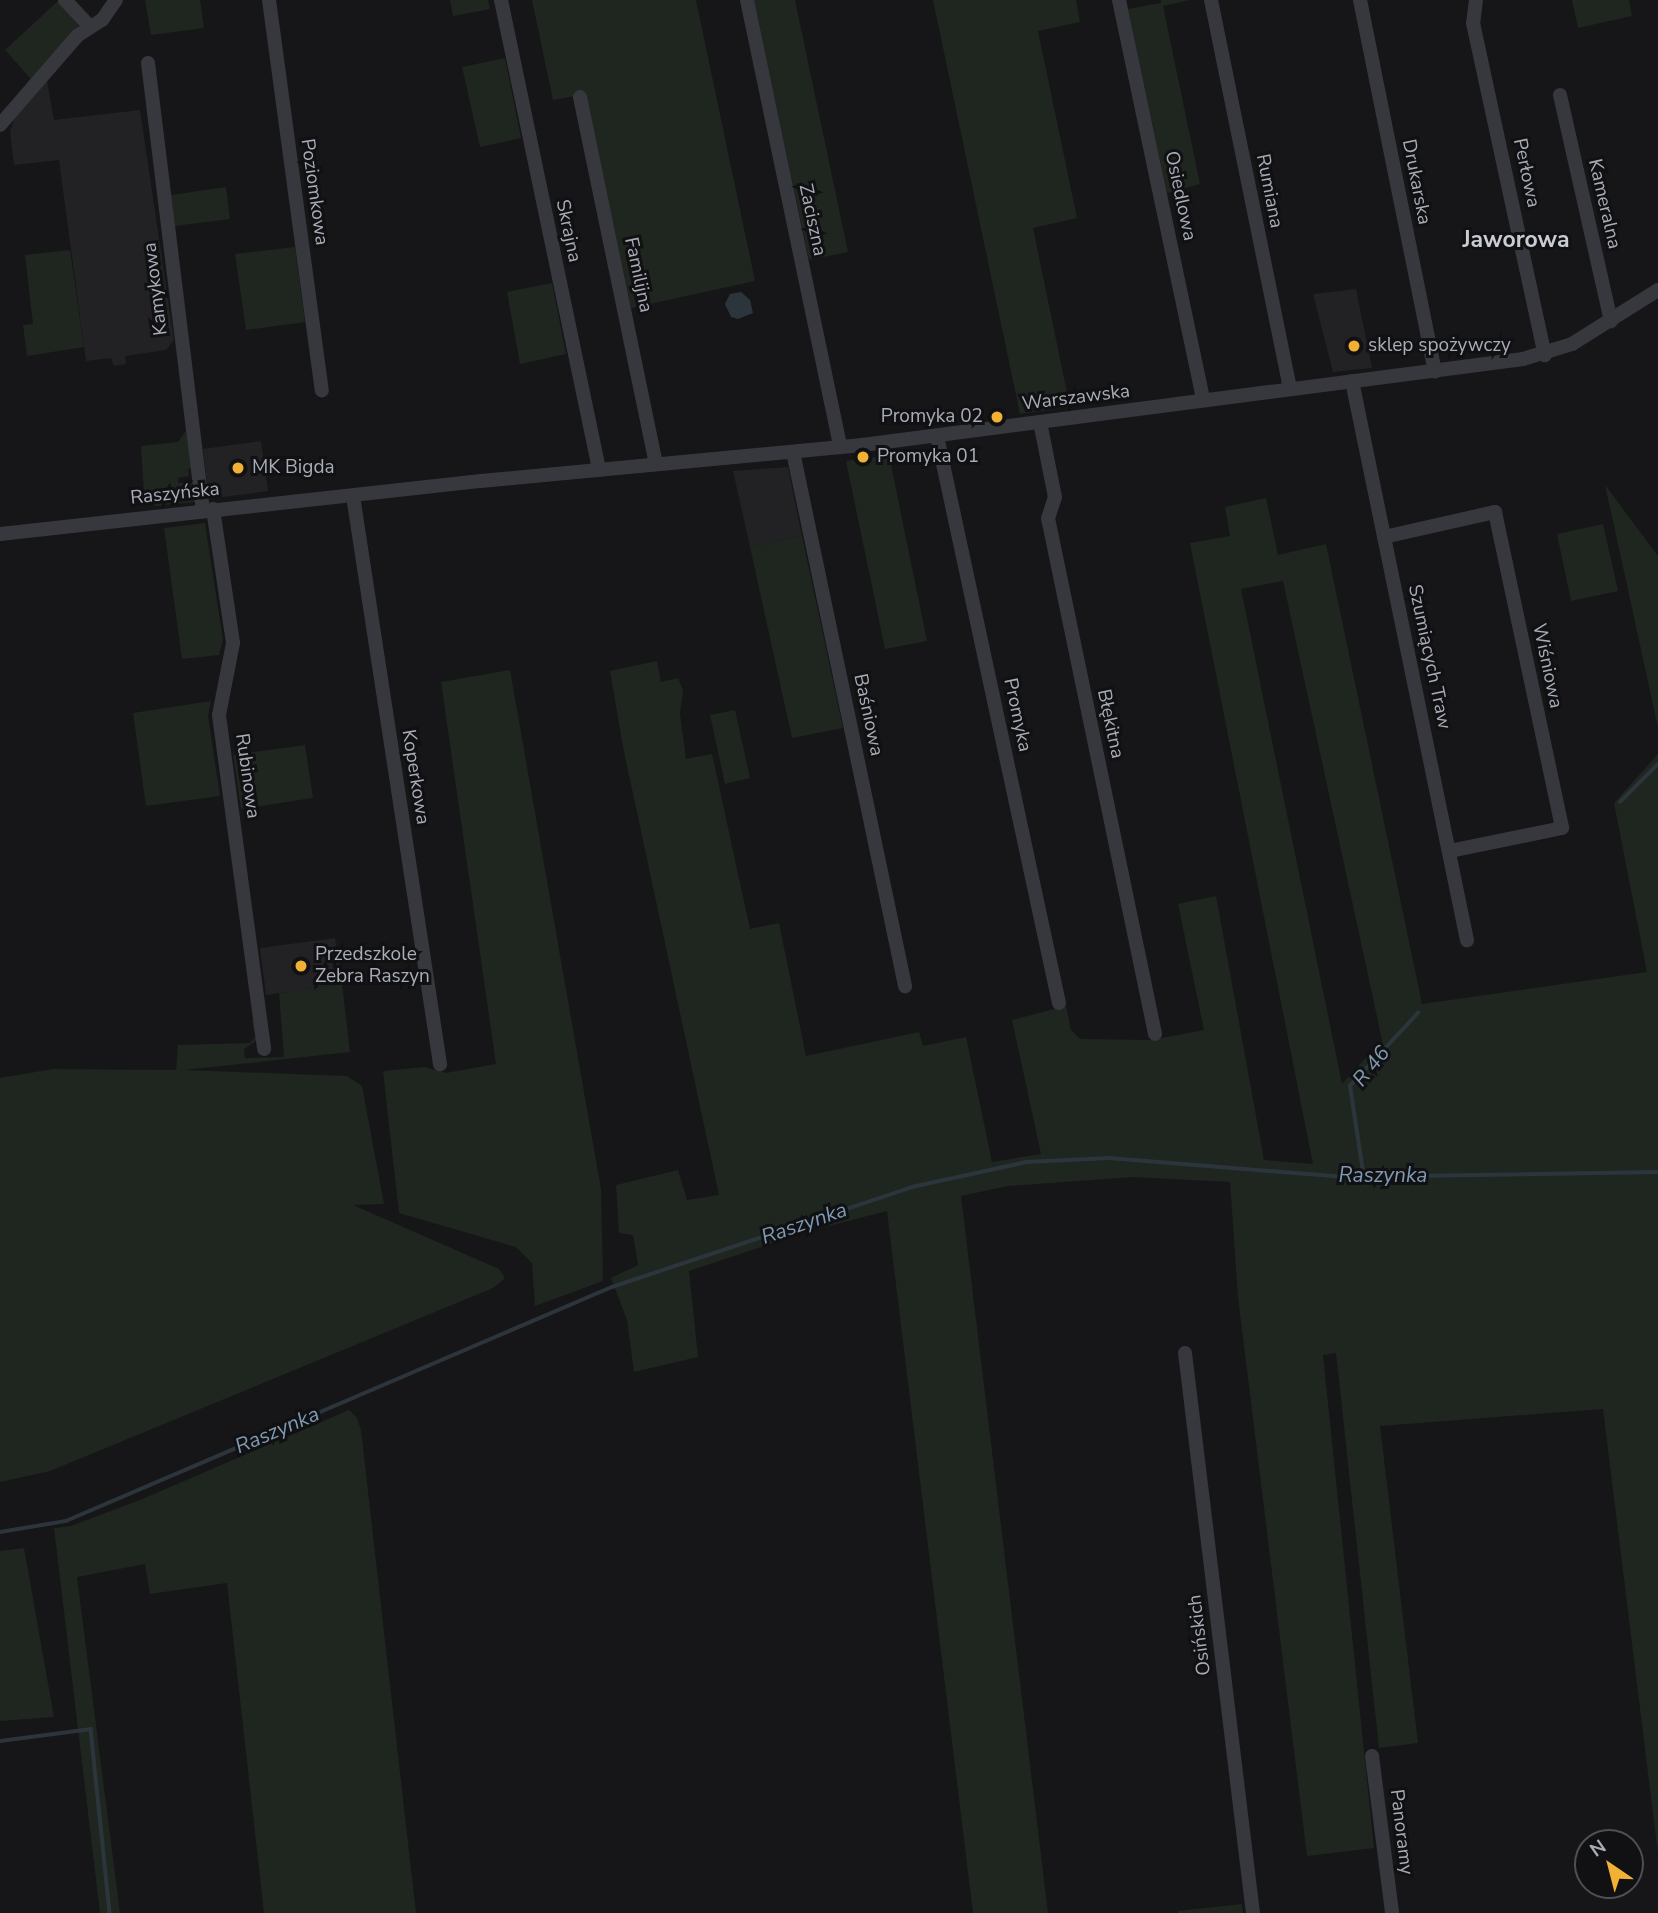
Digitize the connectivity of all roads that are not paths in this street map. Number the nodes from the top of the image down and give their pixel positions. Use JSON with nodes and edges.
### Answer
{"nodes":[{"id":1,"x":65,"y":0,"type":"edge"},
{"id":2,"x":116,"y":0,"type":"edge"},
{"id":3,"x":269,"y":0,"type":"edge"},
{"id":4,"x":500,"y":0,"type":"edge"},
{"id":5,"x":747,"y":0,"type":"edge"},
{"id":6,"x":1119,"y":0,"type":"edge"},
{"id":7,"x":1211,"y":0,"type":"edge"},
{"id":8,"x":1360,"y":0,"type":"edge"},
{"id":9,"x":1476,"y":0,"type":"edge"},
{"id":10,"x":89,"y":26,"type":"junction"},
{"id":11,"x":148,"y":63,"type":"dead end"},
{"id":12,"x":1560,"y":95,"type":"dead end"},
{"id":13,"x":580,"y":97,"type":"dead end"},
{"id":14,"x":3,"y":115,"type":"edge"},
{"id":15,"x":1658,"y":290,"type":"edge"},
{"id":16,"x":1611,"y":321,"type":"junction"},
{"id":17,"x":1545,"y":355,"type":"junction"},
{"id":18,"x":1435,"y":371,"type":"junction"},
{"id":19,"x":1352,"y":382,"type":"junction"},
{"id":20,"x":1290,"y":389,"type":"junction"},
{"id":21,"x":322,"y":390,"type":"dead end"},
{"id":22,"x":1203,"y":401,"type":"junction"},
{"id":23,"x":1040,"y":422,"type":"junction"},
{"id":24,"x":937,"y":436,"type":"junction"},
{"id":25,"x":840,"y":447,"type":"junction"},
{"id":26,"x":793,"y":452,"type":"junction"},
{"id":27,"x":656,"y":463,"type":"junction"},
{"id":28,"x":599,"y":470,"type":"junction"},
{"id":29,"x":481,"y":481,"type":"joint"},
{"id":30,"x":353,"y":496,"type":"junction"},
{"id":31,"x":208,"y":510,"type":"junction"},
{"id":32,"x":0,"y":534,"type":"edge"},
{"id":33,"x":1384,"y":537,"type":"junction"},
{"id":34,"x":1450,"y":851,"type":"junction"},
{"id":35,"x":1467,"y":940,"type":"dead end"},
{"id":36,"x":905,"y":986,"type":"dead end"},
{"id":37,"x":1059,"y":1003,"type":"dead end"},
{"id":38,"x":1155,"y":1034,"type":"dead end"},
{"id":39,"x":264,"y":1049,"type":"dead end"},
{"id":40,"x":440,"y":1064,"type":"dead end"},
{"id":41,"x":1185,"y":1353,"type":"dead end"},
{"id":42,"x":1372,"y":1756,"type":"dead end"},
{"id":43,"x":1253,"y":1913,"type":"edge"},
{"id":44,"x":1392,"y":1913,"type":"edge"}],
"edges":[{"from":1,"to":10,"type":"street"},
{"from":2,"to":10,"type":"street"},
{"from":3,"to":21,"type":"street","name":"Poziomkowa"},
{"from":4,"to":28,"type":"street","name":"Skrajna"},
{"from":5,"to":25,"type":"street","name":"Zaciszna"},
{"from":6,"to":22,"type":"street","name":"Osiedlowa"},
{"from":7,"to":20,"type":"street","name":"Rumiana"},
{"from":8,"to":18,"type":"street","name":"Drukarska"},
{"from":9,"to":17,"type":"street","name":"Perłowa"},
{"from":10,"to":14,"type":"street"},
{"from":11,"to":31,"type":"street","name":"Kamykowa"},
{"from":12,"to":16,"type":"street","name":"Kameralna"},
{"from":13,"to":27,"type":"street","name":"Familijna"},
{"from":15,"to":16,"type":"street","name":"Warszawska"},
{"from":16,"to":17,"type":"street","name":"Warszawska"},
{"from":17,"to":18,"type":"street","name":"Warszawska"},
{"from":18,"to":19,"type":"street","name":"Warszawska"},
{"from":19,"to":20,"type":"street","name":"Warszawska"},
{"from":19,"to":33,"type":"street","name":"Szumiących Traw"},
{"from":20,"to":22,"type":"street","name":"Warszawska"},
{"from":22,"to":23,"type":"street","name":"Warszawska"},
{"from":23,"to":24,"type":"street","name":"Warszawska"},
{"from":23,"to":38,"type":"street","name":"Błękitna"},
{"from":24,"to":25,"type":"street","name":"Warszawska"},
{"from":24,"to":37,"type":"street","name":"Promyka"},
{"from":25,"to":26,"type":"street","name":"Warszawska"},
{"from":26,"to":27,"type":"street","name":"Warszawska"},
{"from":26,"to":36,"type":"street","name":"Baśniowa"},
{"from":27,"to":28,"type":"street","name":"Warszawska"},
{"from":28,"to":29,"type":"street","name":"Warszawska"},
{"from":29,"to":30,"type":"street","name":"Raszyńska"},
{"from":30,"to":31,"type":"street","name":"Raszyńska"},
{"from":30,"to":40,"type":"street","name":"Koperkowa"},
{"from":31,"to":32,"type":"street","name":"Raszyńska"},
{"from":31,"to":39,"type":"street","name":"Rubinowa"},
{"from":33,"to":34,"type":"street","name":"Szumiących Traw"},
{"from":33,"to":34,"type":"street","name":"Wiśniowa"},
{"from":34,"to":35,"type":"street","name":"Szumiących Traw"},
{"from":41,"to":43,"type":"street","name":"Osińskich"},
{"from":42,"to":44,"type":"street","name":"Panoramy"}]}
